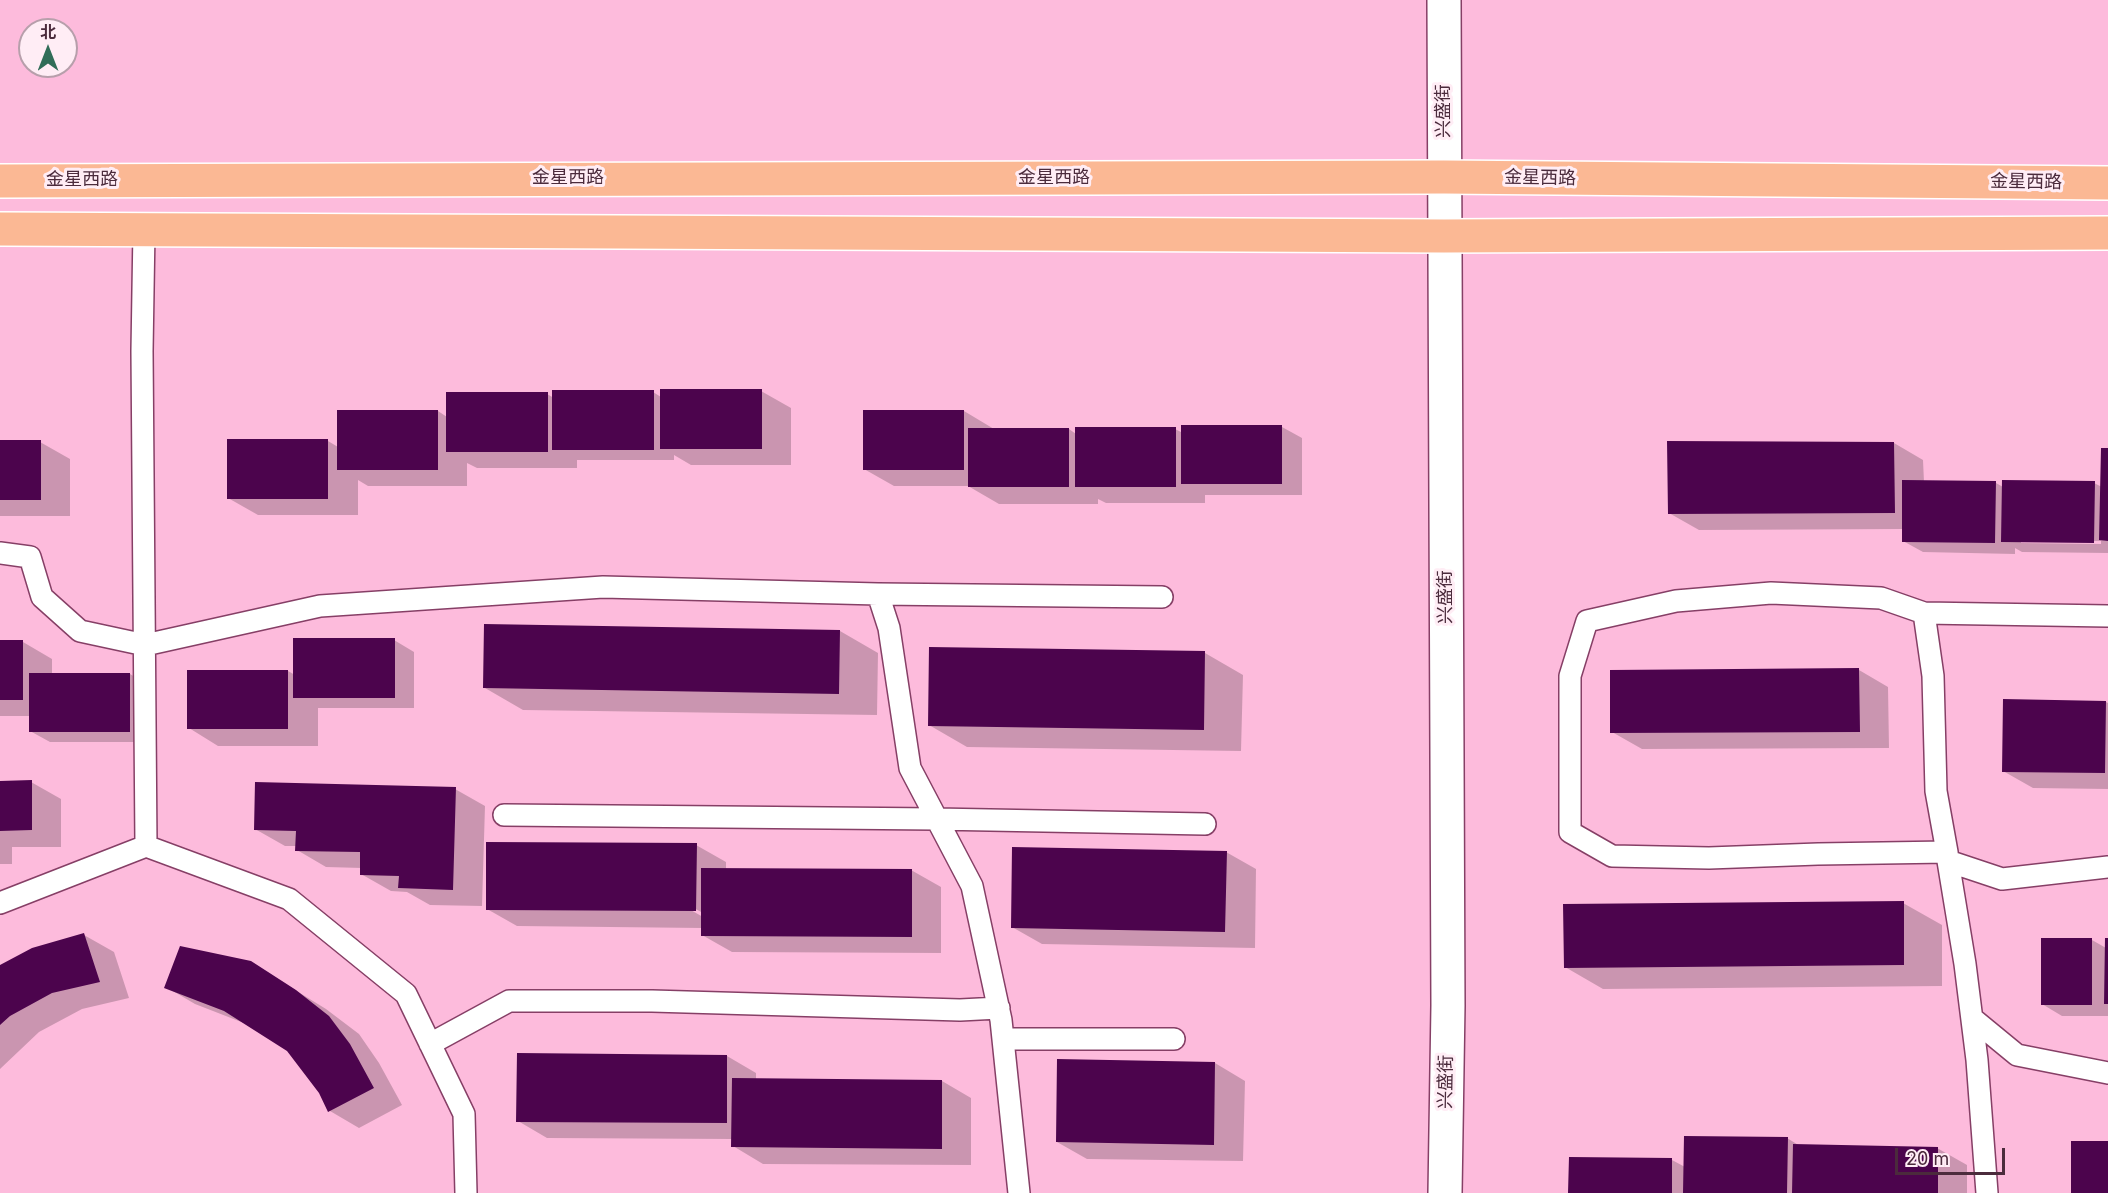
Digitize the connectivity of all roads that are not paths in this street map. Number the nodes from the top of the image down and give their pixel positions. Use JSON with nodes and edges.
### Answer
{"nodes":[{"id":1,"x":1444,"y":0,"type":"edge"},
{"id":2,"x":1444,"y":177,"type":"junction"},
{"id":3,"x":0,"y":181,"type":"edge"},
{"id":4,"x":2108,"y":183,"type":"edge"},
{"id":5,"x":0,"y":229,"type":"edge"},
{"id":6,"x":144,"y":230,"type":"junction"},
{"id":7,"x":2108,"y":232,"type":"edge"},
{"id":8,"x":1444,"y":236,"type":"junction"},
{"id":9,"x":0,"y":553,"type":"edge"},
{"id":10,"x":878,"y":594,"type":"junction"},
{"id":11,"x":1162,"y":597,"type":"dead end"},
{"id":12,"x":1924,"y":614,"type":"junction"},
{"id":13,"x":2108,"y":616,"type":"edge"},
{"id":14,"x":145,"y":645,"type":"junction"},
{"id":15,"x":504,"y":815,"type":"dead end"},
{"id":16,"x":936,"y":819,"type":"junction"},
{"id":17,"x":1205,"y":824,"type":"dead end"},
{"id":18,"x":146,"y":846,"type":"junction"},
{"id":19,"x":1947,"y":857,"type":"junction"},
{"id":20,"x":2108,"y":867,"type":"edge"},
{"id":21,"x":0,"y":903,"type":"edge"},
{"id":22,"x":999,"y":1008,"type":"junction"},
{"id":23,"x":1972,"y":1018,"type":"junction"},
{"id":24,"x":1173,"y":1039,"type":"dead end"},
{"id":25,"x":1003,"y":1040,"type":"junction"},
{"id":26,"x":430,"y":1044,"type":"junction"},
{"id":27,"x":2108,"y":1073,"type":"edge"},
{"id":28,"x":466,"y":1193,"type":"edge"},
{"id":29,"x":1019,"y":1193,"type":"edge"},
{"id":30,"x":1444,"y":1193,"type":"edge"},
{"id":31,"x":1987,"y":1193,"type":"edge"}],
"edges":[{"from":1,"to":2,"type":"street","name":"兴盛街"},
{"from":2,"to":3,"type":"main road","name":"金星西路"},
{"from":2,"to":4,"type":"main road","name":"金星西路"},
{"from":2,"to":8,"type":"street","name":"兴盛街"},
{"from":5,"to":6,"type":"main road"},
{"from":6,"to":8,"type":"main road"},
{"from":6,"to":14,"type":"lane"},
{"from":7,"to":8,"type":"main road"},
{"from":8,"to":30,"type":"street","name":"兴盛街"},
{"from":9,"to":14,"type":"lane"},
{"from":10,"to":11,"type":"lane"},
{"from":10,"to":14,"type":"lane"},
{"from":10,"to":16,"type":"lane"},
{"from":12,"to":13,"type":"lane"},
{"from":12,"to":19,"type":"lane"},
{"from":12,"to":19,"type":"lane"},
{"from":14,"to":18,"type":"lane"},
{"from":15,"to":16,"type":"lane"},
{"from":16,"to":17,"type":"lane"},
{"from":16,"to":22,"type":"lane"},
{"from":18,"to":21,"type":"lane"},
{"from":18,"to":26,"type":"lane"},
{"from":19,"to":20,"type":"lane"},
{"from":19,"to":23,"type":"lane"},
{"from":22,"to":25,"type":"lane"},
{"from":22,"to":26,"type":"lane"},
{"from":23,"to":27,"type":"lane"},
{"from":23,"to":31,"type":"lane"},
{"from":24,"to":25,"type":"lane"},
{"from":25,"to":29,"type":"lane"},
{"from":26,"to":28,"type":"lane"}]}
